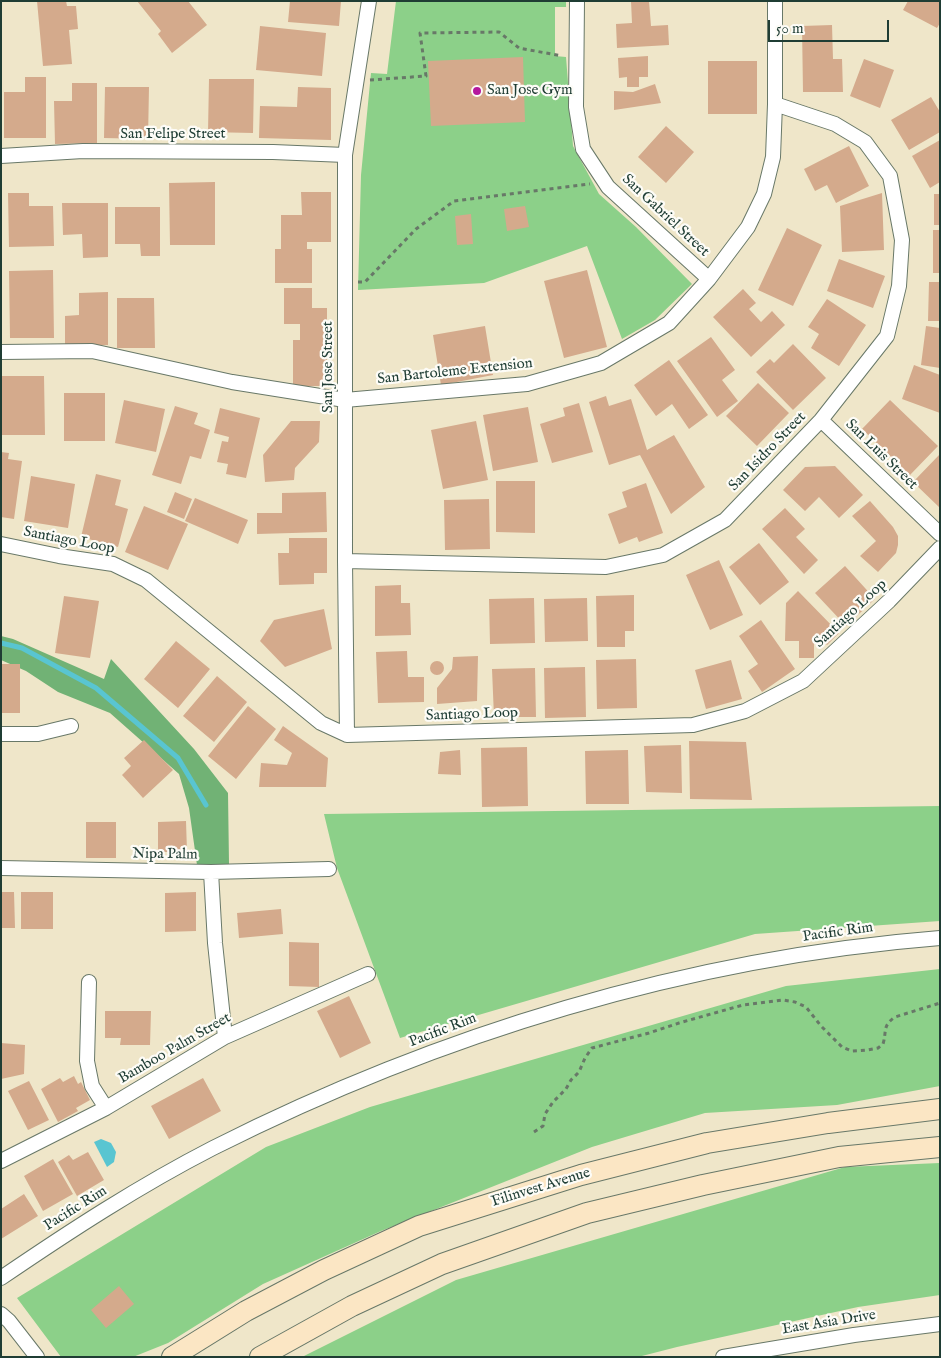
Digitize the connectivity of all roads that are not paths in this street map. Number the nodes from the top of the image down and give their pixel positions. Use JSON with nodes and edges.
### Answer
{"nodes":[{"id":1,"x":369,"y":1,"type":"edge"},
{"id":2,"x":577,"y":1,"type":"edge"},
{"id":3,"x":775,"y":1,"type":"edge"},
{"id":4,"x":775,"y":104,"type":"junction"},
{"id":5,"x":345,"y":155,"type":"junction"},
{"id":6,"x":1,"y":156,"type":"edge"},
{"id":7,"x":709,"y":279,"type":"junction"},
{"id":8,"x":1,"y":352,"type":"edge"},
{"id":9,"x":345,"y":400,"type":"junction"},
{"id":10,"x":821,"y":420,"type":"junction"},
{"id":11,"x":940,"y":534,"type":"edge"},
{"id":12,"x":1,"y":544,"type":"edge"},
{"id":13,"x":940,"y":548,"type":"edge"},
{"id":14,"x":345,"y":561,"type":"junction"},
{"id":15,"x":71,"y":726,"type":"dead end"},
{"id":16,"x":1,"y":734,"type":"edge"},
{"id":17,"x":347,"y":735,"type":"junction"},
{"id":18,"x":1,"y":868,"type":"edge"},
{"id":19,"x":329,"y":869,"type":"dead end"},
{"id":20,"x":211,"y":872,"type":"junction"},
{"id":21,"x":940,"y":938,"type":"edge"},
{"id":22,"x":368,"y":974,"type":"dead end"},
{"id":23,"x":89,"y":982,"type":"dead end"},
{"id":24,"x":224,"y":1037,"type":"junction"},
{"id":25,"x":106,"y":1108,"type":"junction"},
{"id":26,"x":940,"y":1109,"type":"edge"},
{"id":27,"x":940,"y":1147,"type":"edge"},
{"id":28,"x":1,"y":1161,"type":"edge"},
{"id":29,"x":1,"y":1278,"type":"edge"},
{"id":30,"x":1,"y":1314,"type":"edge"},
{"id":31,"x":940,"y":1324,"type":"edge"},
{"id":32,"x":37,"y":1357,"type":"edge"},
{"id":33,"x":172,"y":1357,"type":"edge"},
{"id":34,"x":260,"y":1357,"type":"edge"},
{"id":35,"x":723,"y":1357,"type":"edge"}],
"edges":[{"from":1,"to":5,"type":"street","name":"San Jose Street"},
{"from":2,"to":7,"type":"street","name":"San Gabriel Street"},
{"from":3,"to":4,"type":"street","name":"San Bartoleme Extension"},
{"from":4,"to":7,"type":"street","name":"San Bartoleme Extension"},
{"from":4,"to":10,"type":"street","name":"San Isidro Street"},
{"from":5,"to":6,"type":"street","name":"San Felipe Street"},
{"from":5,"to":9,"type":"street","name":"San Jose Street"},
{"from":7,"to":9,"type":"street","name":"San Bartoleme Extension"},
{"from":8,"to":9,"type":"street","name":"San Bartoleme Extension"},
{"from":9,"to":14,"type":"street","name":"San Jose Street"},
{"from":10,"to":11,"type":"street","name":"San Luis Street"},
{"from":10,"to":14,"type":"street","name":"San Isidro Street"},
{"from":12,"to":17,"type":"street","name":"Santiago Loop"},
{"from":13,"to":17,"type":"street","name":"Santiago Loop"},
{"from":14,"to":17,"type":"street","name":"San Jose Street"},
{"from":15,"to":16,"type":"street"},
{"from":18,"to":20,"type":"street","name":"Nipa Palm"},
{"from":19,"to":20,"type":"street","name":"Nipa Palm"},
{"from":20,"to":24,"type":"street"},
{"from":21,"to":29,"type":"street","name":"Pacific Rim"},
{"from":22,"to":24,"type":"street","name":"Bamboo Palm Street"},
{"from":23,"to":25,"type":"street"},
{"from":24,"to":25,"type":"street","name":"Bamboo Palm Street"},
{"from":25,"to":28,"type":"street","name":"Bamboo Palm Street"},
{"from":26,"to":33,"type":"main road","name":"Filinvest Avenue"},
{"from":27,"to":34,"type":"main road"},
{"from":30,"to":32,"type":"street"},
{"from":31,"to":35,"type":"street","name":"East Asia Drive"}]}
